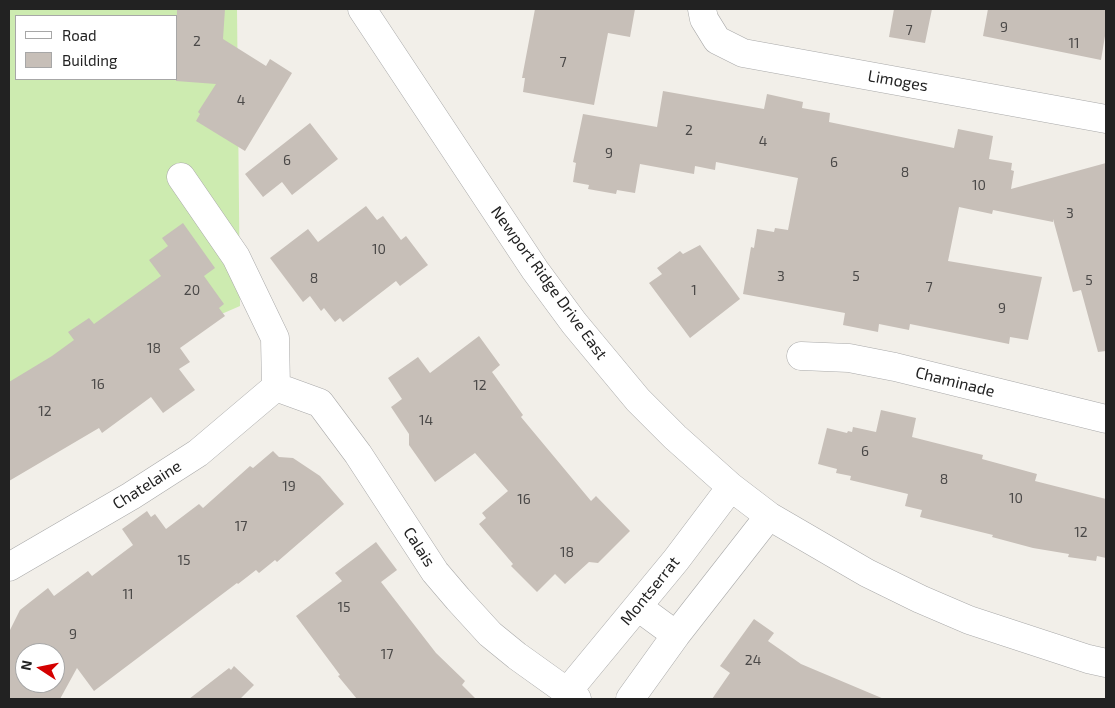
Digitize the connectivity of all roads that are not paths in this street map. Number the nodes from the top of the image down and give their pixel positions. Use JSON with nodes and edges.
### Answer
{"nodes":[{"id":1,"x":362,"y":9,"type":"edge"},
{"id":2,"x":703,"y":14,"type":"edge"},
{"id":3,"x":1106,"y":119,"type":"edge"},
{"id":4,"x":181,"y":177,"type":"dead end"},
{"id":5,"x":801,"y":356,"type":"dead end"},
{"id":6,"x":276,"y":387,"type":"junction"},
{"id":7,"x":1106,"y":419,"type":"edge"},
{"id":8,"x":731,"y":487,"type":"junction"},
{"id":9,"x":769,"y":516,"type":"junction"},
{"id":10,"x":9,"y":567,"type":"edge"},
{"id":11,"x":638,"y":607,"type":"junction"},
{"id":12,"x":676,"y":635,"type":"junction"},
{"id":13,"x":1106,"y":664,"type":"edge"},
{"id":14,"x":572,"y":696,"type":"edge"},
{"id":15,"x":630,"y":699,"type":"edge"}],
"edges":[{"from":1,"to":8,"type":"street","name":"Newport Ridge Drive East"},
{"from":2,"to":3,"type":"street","name":"Limoges"},
{"from":4,"to":6,"type":"street"},
{"from":5,"to":7,"type":"street","name":"Chaminade"},
{"from":6,"to":10,"type":"street","name":"Chatelaine"},
{"from":6,"to":14,"type":"street","name":"Calais"},
{"from":8,"to":9,"type":"street","name":"Newport Ridge Drive East"},
{"from":8,"to":11,"type":"street","name":"Montserrat"},
{"from":9,"to":12,"type":"street"},
{"from":9,"to":13,"type":"street","name":"Newport Ridge Drive East"},
{"from":11,"to":12,"type":"street"},
{"from":11,"to":14,"type":"street","name":"Montserrat"},
{"from":12,"to":15,"type":"street"}]}
